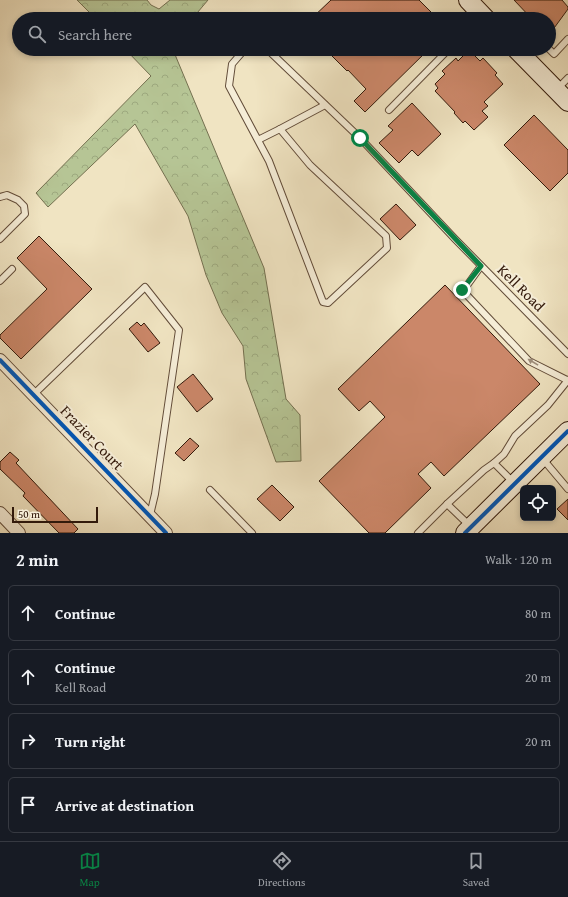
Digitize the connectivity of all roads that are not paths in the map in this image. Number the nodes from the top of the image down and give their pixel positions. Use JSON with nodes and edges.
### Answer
{"nodes":[{"id":1,"x":468,"y":0,"type":"edge"},
{"id":2,"x":478,"y":12,"type":"edge"},
{"id":3,"x":568,"y":40,"type":"edge"},
{"id":4,"x":556,"y":52,"type":"edge"},
{"id":5,"x":239,"y":56,"type":"edge"},
{"id":6,"x":274,"y":56,"type":"edge"},
{"id":7,"x":442,"y":56,"type":"edge"},
{"id":8,"x":524,"y":56,"type":"edge"},
{"id":9,"x":564,"y":90,"type":"edge"},
{"id":10,"x":325,"y":105,"type":"junction"},
{"id":11,"x":389,"y":110,"type":"dead end"},
{"id":12,"x":280,"y":128,"type":"junction"},
{"id":13,"x":258,"y":140,"type":"junction"},
{"id":14,"x":0,"y":197,"type":"edge"},
{"id":15,"x":0,"y":239,"type":"edge"},
{"id":16,"x":481,"y":266,"type":"junction"},
{"id":17,"x":12,"y":269,"type":"dead end"},
{"id":18,"x":0,"y":281,"type":"edge"},
{"id":19,"x":568,"y":354,"type":"edge"},
{"id":20,"x":0,"y":360,"type":"edge"},
{"id":21,"x":568,"y":380,"type":"edge"},
{"id":22,"x":33,"y":395,"type":"junction"},
{"id":23,"x":568,"y":431,"type":"edge"},
{"id":24,"x":541,"y":458,"type":"junction"},
{"id":25,"x":494,"y":463,"type":"junction"},
{"id":26,"x":515,"y":483,"type":"junction"},
{"id":27,"x":568,"y":489,"type":"edge"},
{"id":28,"x":210,"y":490,"type":"dead end"},
{"id":29,"x":447,"y":504,"type":"junction"},
{"id":30,"x":0,"y":513,"type":"edge"},
{"id":31,"x":150,"y":515,"type":"junction"},
{"id":32,"x":468,"y":530,"type":"edge"},
{"id":33,"x":19,"y":533,"type":"edge"},
{"id":34,"x":166,"y":533,"type":"edge"},
{"id":35,"x":252,"y":533,"type":"edge"},
{"id":36,"x":418,"y":533,"type":"edge"}],
"edges":[{"from":1,"to":2,"type":"street"},
{"from":3,"to":4,"type":"lane"},
{"from":5,"to":13,"type":"lane"},
{"from":6,"to":10,"type":"lane","name":"Kell Road"},
{"from":7,"to":11,"type":"lane"},
{"from":8,"to":9,"type":"street"},
{"from":10,"to":12,"type":"lane"},
{"from":10,"to":16,"type":"lane","name":"Kell Road"},
{"from":12,"to":13,"type":"lane"},
{"from":12,"to":13,"type":"lane"},
{"from":14,"to":15,"type":"lane"},
{"from":16,"to":19,"type":"lane","name":"Kell Road"},
{"from":21,"to":16,"type":"lane","one_way":true},
{"from":17,"to":18,"type":"lane"},
{"from":20,"to":22,"type":"street","name":"Frazier Court"},
{"from":21,"to":25,"type":"lane"},
{"from":22,"to":31,"type":"street","name":"Frazier Court"},
{"from":22,"to":31,"type":"lane"},
{"from":23,"to":24,"type":"street"},
{"from":24,"to":26,"type":"street"},
{"from":24,"to":27,"type":"lane"},
{"from":25,"to":26,"type":"lane"},
{"from":25,"to":29,"type":"lane"},
{"from":26,"to":32,"type":"street"},
{"from":28,"to":35,"type":"lane"},
{"from":29,"to":32,"type":"lane"},
{"from":29,"to":36,"type":"lane"},
{"from":30,"to":33,"type":"street"},
{"from":31,"to":34,"type":"street","name":"Frazier Court"}]}
